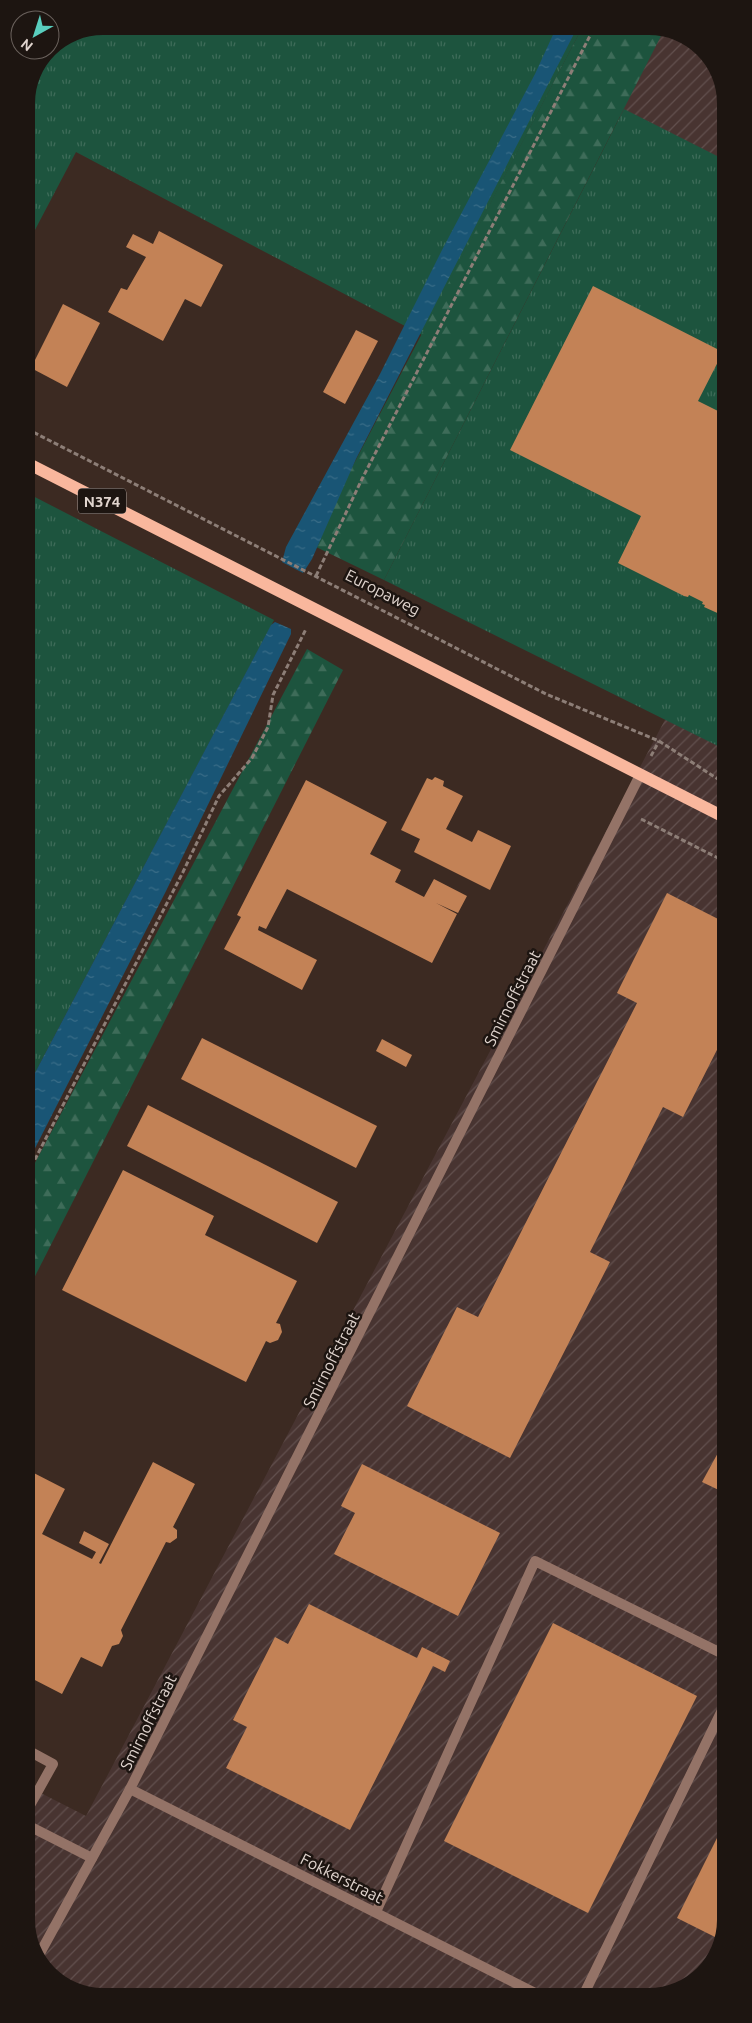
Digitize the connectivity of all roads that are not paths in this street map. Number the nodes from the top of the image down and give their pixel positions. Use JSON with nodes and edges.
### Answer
{"nodes":[{"id":1,"x":35,"y":467,"type":"edge"},
{"id":2,"x":640,"y":775,"type":"junction"},
{"id":3,"x":717,"y":814,"type":"edge"},
{"id":4,"x":717,"y":1652,"type":"edge"},
{"id":5,"x":717,"y":1720,"type":"edge"},
{"id":6,"x":35,"y":1754,"type":"edge"},
{"id":7,"x":130,"y":1789,"type":"junction"},
{"id":8,"x":35,"y":1796,"type":"edge"},
{"id":9,"x":35,"y":1829,"type":"edge"},
{"id":10,"x":92,"y":1858,"type":"junction"},
{"id":11,"x":376,"y":1912,"type":"junction"},
{"id":12,"x":42,"y":1950,"type":"edge"},
{"id":13,"x":525,"y":1988,"type":"edge"},
{"id":14,"x":587,"y":1988,"type":"edge"}],
"edges":[{"from":1,"to":2,"type":"main road","number":"N374"},
{"from":2,"to":3,"type":"main road"},
{"from":2,"to":7,"type":"street","name":"Smirnoffstraat"},
{"from":4,"to":11,"type":"street"},
{"from":5,"to":14,"type":"street"},
{"from":6,"to":8,"type":"street"},
{"from":7,"to":10,"type":"street","name":"Smirnoffstraat"},
{"from":7,"to":11,"type":"street","name":"Fokkerstraat"},
{"from":9,"to":10,"type":"street"},
{"from":10,"to":12,"type":"street","name":"Smirnoffstraat"},
{"from":11,"to":13,"type":"street","name":"Fokkerstraat"}]}
